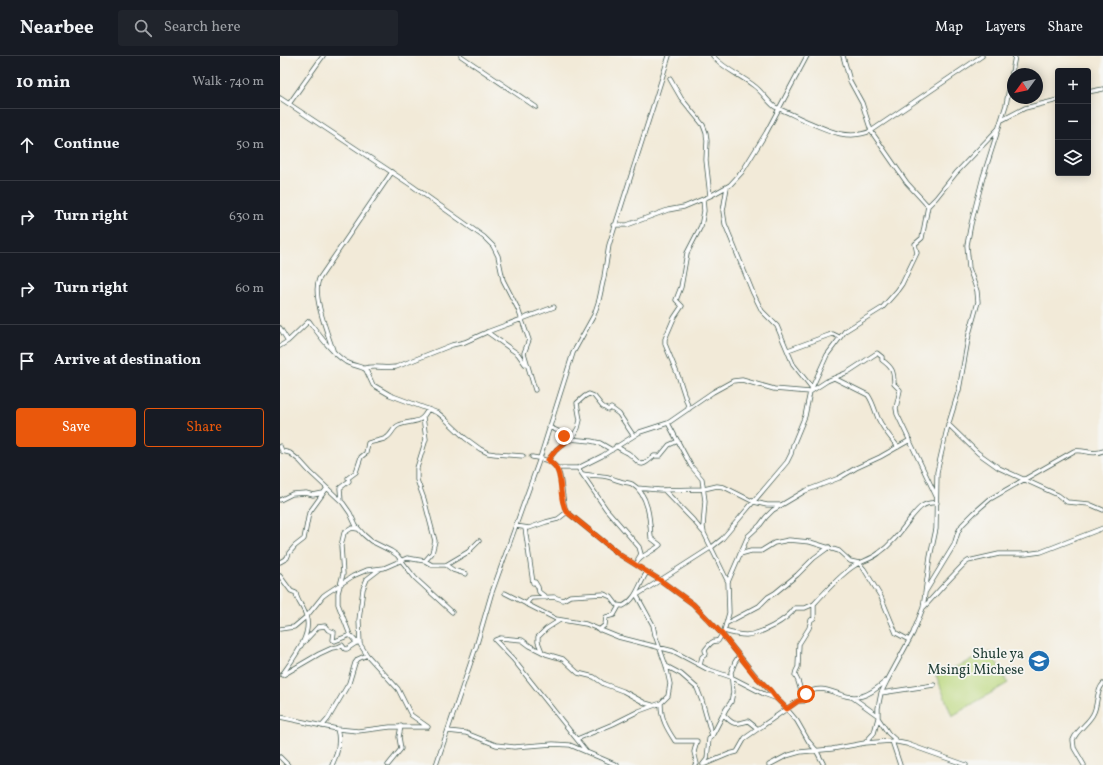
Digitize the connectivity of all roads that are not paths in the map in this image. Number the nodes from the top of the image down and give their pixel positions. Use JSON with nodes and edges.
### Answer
{"nodes":[{"id":1,"x":323,"y":56,"type":"edge"},
{"id":2,"x":462,"y":56,"type":"edge"},
{"id":3,"x":470,"y":56,"type":"edge"},
{"id":4,"x":669,"y":56,"type":"edge"},
{"id":5,"x":713,"y":56,"type":"edge"},
{"id":6,"x":807,"y":56,"type":"edge"},
{"id":7,"x":843,"y":56,"type":"edge"},
{"id":8,"x":982,"y":56,"type":"edge"},
{"id":9,"x":1015,"y":56,"type":"edge"},
{"id":10,"x":468,"y":60,"type":"junction"},
{"id":11,"x":670,"y":79,"type":"dead end"},
{"id":12,"x":1103,"y":89,"type":"edge"},
{"id":13,"x":1091,"y":91,"type":"edge"},
{"id":14,"x":280,"y":98,"type":"edge"},
{"id":15,"x":1055,"y":101,"type":"edge"},
{"id":16,"x":289,"y":104,"type":"junction"},
{"id":17,"x":536,"y":107,"type":"dead end"},
{"id":18,"x":780,"y":109,"type":"junction"},
{"id":19,"x":1002,"y":120,"type":"junction"},
{"id":20,"x":999,"y":128,"type":"junction"},
{"id":21,"x":871,"y":131,"type":"junction"},
{"id":22,"x":392,"y":172,"type":"junction"},
{"id":23,"x":727,"y":187,"type":"junction"},
{"id":24,"x":710,"y":196,"type":"junction"},
{"id":25,"x":703,"y":200,"type":"junction"},
{"id":26,"x":928,"y":206,"type":"junction"},
{"id":27,"x":614,"y":225,"type":"junction"},
{"id":28,"x":554,"y":307,"type":"dead end"},
{"id":29,"x":521,"y":320,"type":"junction"},
{"id":30,"x":280,"y":328,"type":"edge"},
{"id":31,"x":487,"y":332,"type":"junction"},
{"id":32,"x":839,"y":337,"type":"junction"},
{"id":33,"x":288,"y":341,"type":"junction"},
{"id":34,"x":280,"y":346,"type":"edge"},
{"id":35,"x":788,"y":350,"type":"junction"},
{"id":36,"x":334,"y":352,"type":"junction"},
{"id":37,"x":365,"y":368,"type":"junction"},
{"id":38,"x":528,"y":368,"type":"junction"},
{"id":39,"x":834,"y":378,"type":"junction"},
{"id":40,"x":535,"y":390,"type":"dead end"},
{"id":41,"x":811,"y":390,"type":"junction"},
{"id":42,"x":428,"y":409,"type":"junction"},
{"id":43,"x":689,"y":409,"type":"junction"},
{"id":44,"x":423,"y":416,"type":"junction"},
{"id":45,"x":668,"y":423,"type":"junction"},
{"id":46,"x":948,"y":424,"type":"junction"},
{"id":47,"x":549,"y":427,"type":"junction"},
{"id":48,"x":634,"y":435,"type":"junction"},
{"id":49,"x":570,"y":439,"type":"junction"},
{"id":50,"x":910,"y":440,"type":"junction"},
{"id":51,"x":678,"y":441,"type":"junction"},
{"id":52,"x":280,"y":446,"type":"edge"},
{"id":53,"x":616,"y":446,"type":"junction"},
{"id":54,"x":898,"y":447,"type":"junction"},
{"id":55,"x":612,"y":450,"type":"junction"},
{"id":56,"x":1103,"y":451,"type":"edge"},
{"id":57,"x":281,"y":452,"type":"edge"},
{"id":58,"x":523,"y":456,"type":"tunnel mouth"},
{"id":59,"x":532,"y":457,"type":"tunnel mouth"},
{"id":60,"x":540,"y":458,"type":"junction"},
{"id":61,"x":548,"y":460,"type":"junction"},
{"id":62,"x":558,"y":468,"type":"junction"},
{"id":63,"x":578,"y":468,"type":"junction"},
{"id":64,"x":583,"y":474,"type":"junction"},
{"id":65,"x":1025,"y":480,"type":"junction"},
{"id":66,"x":327,"y":488,"type":"junction"},
{"id":67,"x":637,"y":488,"type":"junction"},
{"id":68,"x":704,"y":489,"type":"junction"},
{"id":69,"x":664,"y":490,"type":"junction"},
{"id":70,"x":323,"y":493,"type":"junction"},
{"id":71,"x":280,"y":500,"type":"edge"},
{"id":72,"x":341,"y":501,"type":"junction"},
{"id":73,"x":937,"y":501,"type":"junction"},
{"id":74,"x":754,"y":502,"type":"junction"},
{"id":75,"x":782,"y":504,"type":"junction"},
{"id":76,"x":1103,"y":510,"type":"edge"},
{"id":77,"x":567,"y":512,"type":"junction"},
{"id":78,"x":516,"y":526,"type":"junction"},
{"id":79,"x":524,"y":528,"type":"junction"},
{"id":80,"x":1103,"y":528,"type":"edge"},
{"id":81,"x":360,"y":530,"type":"junction"},
{"id":82,"x":704,"y":533,"type":"junction"},
{"id":83,"x":479,"y":541,"type":"dead end"},
{"id":84,"x":712,"y":547,"type":"junction"},
{"id":85,"x":829,"y":547,"type":"junction"},
{"id":86,"x":740,"y":554,"type":"junction"},
{"id":87,"x":638,"y":560,"type":"junction"},
{"id":88,"x":402,"y":561,"type":"junction"},
{"id":89,"x":425,"y":561,"type":"junction"},
{"id":90,"x":280,"y":562,"type":"edge"},
{"id":91,"x":859,"y":563,"type":"junction"},
{"id":92,"x":636,"y":564,"type":"junction"},
{"id":93,"x":446,"y":565,"type":"junction"},
{"id":94,"x":381,"y":568,"type":"junction"},
{"id":95,"x":647,"y":572,"type":"junction"},
{"id":96,"x":466,"y":574,"type":"dead end"},
{"id":97,"x":280,"y":576,"type":"edge"},
{"id":98,"x":660,"y":580,"type":"junction"},
{"id":99,"x":728,"y":582,"type":"junction"},
{"id":100,"x":340,"y":584,"type":"junction"},
{"id":101,"x":505,"y":593,"type":"dead end"},
{"id":102,"x":925,"y":593,"type":"junction"},
{"id":103,"x":636,"y":594,"type":"junction"},
{"id":104,"x":547,"y":598,"type":"junction"},
{"id":105,"x":526,"y":604,"type":"junction"},
{"id":106,"x":814,"y":604,"type":"junction"},
{"id":107,"x":619,"y":606,"type":"junction"},
{"id":108,"x":923,"y":608,"type":"junction"},
{"id":109,"x":452,"y":612,"type":"dead end"},
{"id":110,"x":307,"y":616,"type":"junction"},
{"id":111,"x":560,"y":620,"type":"junction"},
{"id":112,"x":727,"y":623,"type":"junction"},
{"id":113,"x":280,"y":629,"type":"edge"},
{"id":114,"x":599,"y":630,"type":"junction"},
{"id":115,"x":723,"y":633,"type":"junction"},
{"id":116,"x":350,"y":635,"type":"junction"},
{"id":117,"x":909,"y":640,"type":"junction"},
{"id":118,"x":358,"y":642,"type":"junction"},
{"id":119,"x":302,"y":644,"type":"junction"},
{"id":120,"x":660,"y":648,"type":"junction"},
{"id":121,"x":542,"y":652,"type":"junction"},
{"id":122,"x":367,"y":655,"type":"junction"},
{"id":123,"x":739,"y":656,"type":"junction"},
{"id":124,"x":700,"y":665,"type":"junction"},
{"id":125,"x":666,"y":666,"type":"junction"},
{"id":126,"x":281,"y":676,"type":"edge"},
{"id":127,"x":731,"y":677,"type":"junction"},
{"id":128,"x":887,"y":681,"type":"junction"},
{"id":129,"x":1103,"y":684,"type":"edge"},
{"id":130,"x":934,"y":685,"type":"dead end"},
{"id":131,"x":881,"y":693,"type":"junction"},
{"id":132,"x":852,"y":697,"type":"junction"},
{"id":133,"x":776,"y":698,"type":"junction"},
{"id":134,"x":804,"y":700,"type":"junction"},
{"id":135,"x":661,"y":704,"type":"dead end"},
{"id":136,"x":652,"y":705,"type":"junction"},
{"id":137,"x":787,"y":709,"type":"junction"},
{"id":138,"x":723,"y":714,"type":"junction"},
{"id":139,"x":877,"y":716,"type":"junction"},
{"id":140,"x":280,"y":717,"type":"edge"},
{"id":141,"x":322,"y":726,"type":"junction"},
{"id":142,"x":401,"y":726,"type":"junction"},
{"id":143,"x":337,"y":729,"type":"junction"},
{"id":144,"x":758,"y":729,"type":"junction"},
{"id":145,"x":448,"y":730,"type":"junction"},
{"id":146,"x":712,"y":736,"type":"junction"},
{"id":147,"x":577,"y":739,"type":"junction"},
{"id":148,"x":892,"y":741,"type":"junction"},
{"id":149,"x":898,"y":742,"type":"junction"},
{"id":150,"x":865,"y":743,"type":"junction"},
{"id":151,"x":816,"y":750,"type":"junction"},
{"id":152,"x":586,"y":751,"type":"junction"},
{"id":153,"x":280,"y":757,"type":"edge"},
{"id":154,"x":961,"y":764,"type":"edge"},
{"id":155,"x":288,"y":765,"type":"edge"},
{"id":156,"x":332,"y":765,"type":"edge"},
{"id":157,"x":388,"y":765,"type":"edge"},
{"id":158,"x":436,"y":765,"type":"edge"},
{"id":159,"x":617,"y":765,"type":"edge"},
{"id":160,"x":695,"y":765,"type":"edge"},
{"id":161,"x":703,"y":765,"type":"edge"},
{"id":162,"x":769,"y":765,"type":"edge"},
{"id":163,"x":824,"y":765,"type":"edge"},
{"id":164,"x":900,"y":765,"type":"edge"},
{"id":165,"x":966,"y":765,"type":"edge"},
{"id":166,"x":1084,"y":765,"type":"edge"}],
"edges":[{"from":1,"to":16,"type":"street"},
{"from":2,"to":10,"type":"street"},
{"from":3,"to":10,"type":"street"},
{"from":4,"to":27,"type":"street"},
{"from":5,"to":18,"type":"street"},
{"from":6,"to":18,"type":"street"},
{"from":7,"to":21,"type":"street"},
{"from":8,"to":21,"type":"street"},
{"from":9,"to":19,"type":"street"},
{"from":10,"to":17,"type":"street"},
{"from":11,"to":24,"type":"street"},
{"from":12,"to":13,"type":"street"},
{"from":14,"to":16,"type":"street"},
{"from":15,"to":19,"type":"street"},
{"from":16,"to":22,"type":"street"},
{"from":18,"to":21,"type":"street"},
{"from":18,"to":23,"type":"street"},
{"from":19,"to":20,"type":"street"},
{"from":20,"to":26,"type":"street"},
{"from":20,"to":46,"type":"street"},
{"from":21,"to":26,"type":"street"},
{"from":22,"to":29,"type":"street"},
{"from":22,"to":36,"type":"street"},
{"from":23,"to":24,"type":"street"},
{"from":23,"to":35,"type":"street"},
{"from":24,"to":25,"type":"street"},
{"from":25,"to":27,"type":"street"},
{"from":25,"to":43,"type":"street"},
{"from":26,"to":32,"type":"street"},
{"from":27,"to":47,"type":"street"},
{"from":28,"to":29,"type":"street"},
{"from":29,"to":31,"type":"street"},
{"from":29,"to":38,"type":"street"},
{"from":30,"to":33,"type":"street"},
{"from":31,"to":37,"type":"street"},
{"from":31,"to":38,"type":"street"},
{"from":32,"to":35,"type":"street"},
{"from":32,"to":41,"type":"street"},
{"from":33,"to":34,"type":"street"},
{"from":33,"to":36,"type":"street"},
{"from":35,"to":41,"type":"street"},
{"from":36,"to":37,"type":"street"},
{"from":37,"to":42,"type":"street"},
{"from":38,"to":40,"type":"street"},
{"from":39,"to":41,"type":"street"},
{"from":39,"to":50,"type":"street"},
{"from":39,"to":54,"type":"street"},
{"from":41,"to":43,"type":"street"},
{"from":41,"to":74,"type":"street"},
{"from":42,"to":44,"type":"street"},
{"from":42,"to":58,"type":"street"},
{"from":43,"to":45,"type":"street"},
{"from":44,"to":72,"type":"street"},
{"from":44,"to":89,"type":"street"},
{"from":45,"to":48,"type":"street"},
{"from":45,"to":51,"type":"street"},
{"from":46,"to":65,"type":"street"},
{"from":46,"to":73,"type":"street"},
{"from":47,"to":49,"type":"street"},
{"from":47,"to":60,"type":"street"},
{"from":48,"to":49,"type":"street"},
{"from":48,"to":53,"type":"street"},
{"from":49,"to":55,"type":"street"},
{"from":49,"to":61,"type":"street"},
{"from":50,"to":54,"type":"street"},
{"from":50,"to":73,"type":"street"},
{"from":51,"to":53,"type":"street"},
{"from":51,"to":68,"type":"street"},
{"from":52,"to":57,"type":"street"},
{"from":53,"to":55,"type":"street"},
{"from":54,"to":75,"type":"street"},
{"from":55,"to":63,"type":"street"},
{"from":56,"to":65,"type":"street"},
{"from":57,"to":66,"type":"street"},
{"from":59,"to":60,"type":"street"},
{"from":60,"to":61,"type":"street"},
{"from":60,"to":78,"type":"street"},
{"from":61,"to":62,"type":"street"},
{"from":62,"to":63,"type":"street"},
{"from":62,"to":77,"type":"street"},
{"from":63,"to":64,"type":"street"},
{"from":64,"to":67,"type":"street"},
{"from":64,"to":87,"type":"street"},
{"from":65,"to":76,"type":"street"},
{"from":65,"to":102,"type":"street"},
{"from":66,"to":70,"type":"street"},
{"from":66,"to":72,"type":"street"},
{"from":67,"to":69,"type":"street"},
{"from":67,"to":87,"type":"street"},
{"from":68,"to":69,"type":"street"},
{"from":68,"to":74,"type":"street"},
{"from":68,"to":82,"type":"street"},
{"from":69,"to":82,"type":"street"},
{"from":70,"to":71,"type":"street"},
{"from":70,"to":90,"type":"street"},
{"from":72,"to":81,"type":"street"},
{"from":73,"to":91,"type":"street"},
{"from":73,"to":102,"type":"street"},
{"from":74,"to":75,"type":"street"},
{"from":74,"to":84,"type":"street"},
{"from":75,"to":86,"type":"street"},
{"from":77,"to":79,"type":"street"},
{"from":77,"to":92,"type":"street"},
{"from":78,"to":79,"type":"street"},
{"from":78,"to":145,"type":"street"},
{"from":79,"to":104,"type":"street"},
{"from":80,"to":108,"type":"street"},
{"from":81,"to":88,"type":"street"},
{"from":81,"to":100,"type":"street"},
{"from":82,"to":84,"type":"street"},
{"from":83,"to":93,"type":"street"},
{"from":84,"to":98,"type":"street"},
{"from":84,"to":99,"type":"street"},
{"from":85,"to":86,"type":"street"},
{"from":85,"to":91,"type":"street"},
{"from":85,"to":112,"type":"street"},
{"from":86,"to":99,"type":"street"},
{"from":87,"to":92,"type":"street"},
{"from":88,"to":89,"type":"street"},
{"from":88,"to":94,"type":"street"},
{"from":88,"to":109,"type":"street"},
{"from":89,"to":93,"type":"street"},
{"from":91,"to":106,"type":"street"},
{"from":91,"to":117,"type":"street"},
{"from":92,"to":95,"type":"street"},
{"from":93,"to":96,"type":"street"},
{"from":94,"to":100,"type":"street"},
{"from":94,"to":118,"type":"street"},
{"from":95,"to":98,"type":"street"},
{"from":95,"to":103,"type":"street"},
{"from":97,"to":110,"type":"street"},
{"from":98,"to":103,"type":"street"},
{"from":98,"to":115,"type":"street"},
{"from":99,"to":112,"type":"street"},
{"from":100,"to":110,"type":"street"},
{"from":100,"to":116,"type":"street"},
{"from":101,"to":105,"type":"street"},
{"from":102,"to":108,"type":"street"},
{"from":103,"to":107,"type":"street"},
{"from":103,"to":120,"type":"street"},
{"from":104,"to":105,"type":"street"},
{"from":104,"to":107,"type":"street"},
{"from":105,"to":111,"type":"street"},
{"from":106,"to":115,"type":"street"},
{"from":106,"to":134,"type":"street"},
{"from":107,"to":114,"type":"street"},
{"from":108,"to":117,"type":"street"},
{"from":110,"to":113,"type":"street"},
{"from":110,"to":119,"type":"street"},
{"from":111,"to":114,"type":"street"},
{"from":111,"to":121,"type":"street"},
{"from":112,"to":115,"type":"street"},
{"from":114,"to":120,"type":"street"},
{"from":115,"to":123,"type":"street"},
{"from":115,"to":124,"type":"street"},
{"from":116,"to":118,"type":"street"},
{"from":116,"to":119,"type":"street"},
{"from":117,"to":128,"type":"street"},
{"from":118,"to":122,"type":"street"},
{"from":118,"to":126,"type":"street"},
{"from":119,"to":126,"type":"street"},
{"from":120,"to":124,"type":"street"},
{"from":120,"to":125,"type":"street"},
{"from":121,"to":136,"type":"street"},
{"from":121,"to":147,"type":"street"},
{"from":122,"to":141,"type":"street"},
{"from":122,"to":142,"type":"street"},
{"from":123,"to":127,"type":"street"},
{"from":123,"to":133,"type":"street"},
{"from":124,"to":127,"type":"street"},
{"from":125,"to":136,"type":"street"},
{"from":125,"to":146,"type":"street"},
{"from":127,"to":133,"type":"street"},
{"from":127,"to":138,"type":"street"},
{"from":128,"to":131,"type":"street"},
{"from":128,"to":132,"type":"street"},
{"from":129,"to":166,"type":"street"},
{"from":130,"to":131,"type":"street"},
{"from":131,"to":139,"type":"street"},
{"from":132,"to":134,"type":"street"},
{"from":132,"to":139,"type":"street"},
{"from":133,"to":137,"type":"street"},
{"from":134,"to":137,"type":"street"},
{"from":135,"to":160,"type":"street"},
{"from":136,"to":147,"type":"street"},
{"from":137,"to":144,"type":"street"},
{"from":137,"to":151,"type":"street"},
{"from":138,"to":144,"type":"street"},
{"from":138,"to":146,"type":"street"},
{"from":139,"to":149,"type":"street"},
{"from":139,"to":150,"type":"street"},
{"from":140,"to":141,"type":"street"},
{"from":141,"to":143,"type":"street"},
{"from":142,"to":143,"type":"street"},
{"from":142,"to":157,"type":"street"},
{"from":143,"to":156,"type":"street"},
{"from":144,"to":161,"type":"street"},
{"from":145,"to":152,"type":"street"},
{"from":145,"to":158,"type":"street"},
{"from":146,"to":161,"type":"street"},
{"from":147,"to":152,"type":"street"},
{"from":148,"to":149,"type":"street"},
{"from":148,"to":150,"type":"street"},
{"from":148,"to":164,"type":"street"},
{"from":149,"to":154,"type":"street"},
{"from":150,"to":151,"type":"street"},
{"from":151,"to":162,"type":"street"},
{"from":151,"to":163,"type":"street"},
{"from":152,"to":159,"type":"street"},
{"from":153,"to":155,"type":"street"},
{"from":154,"to":165,"type":"street"}]}
